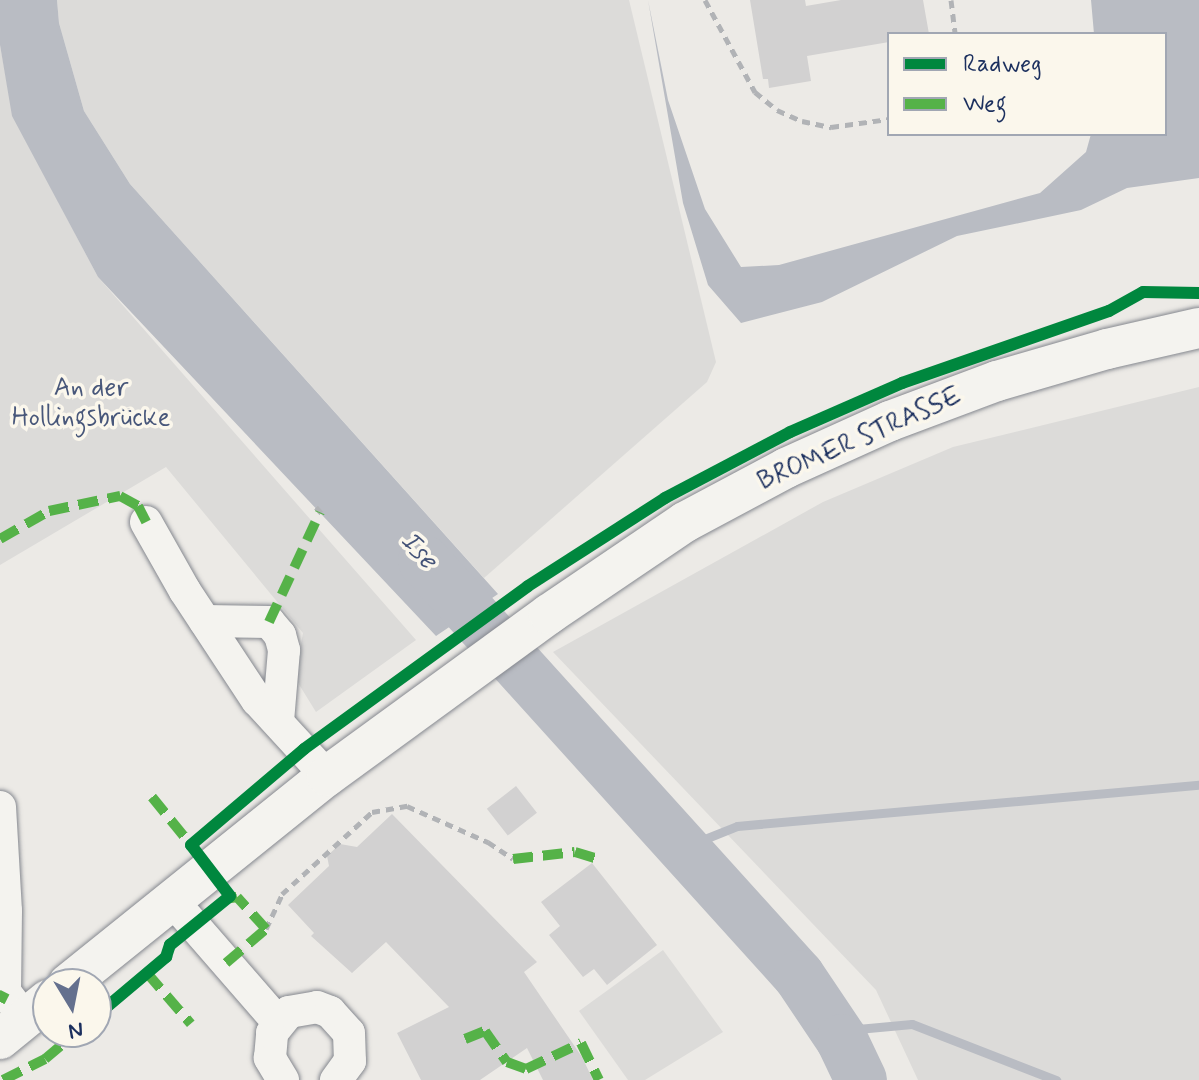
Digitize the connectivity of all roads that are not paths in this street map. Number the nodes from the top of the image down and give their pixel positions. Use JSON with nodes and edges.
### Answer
{"nodes":[{"id":1,"x":1199,"y":328,"type":"edge"},
{"id":2,"x":146,"y":522,"type":"dead end"},
{"id":3,"x":205,"y":621,"type":"junction"},
{"id":4,"x":278,"y":722,"type":"junction"},
{"id":5,"x":327,"y":776,"type":"junction"},
{"id":6,"x":0,"y":807,"type":"edge"},
{"id":7,"x":171,"y":899,"type":"junction"},
{"id":8,"x":87,"y":968,"type":"edge"},
{"id":9,"x":24,"y":1019,"type":"edge"},
{"id":10,"x":278,"y":1022,"type":"junction"},
{"id":11,"x":283,"y":1080,"type":"edge"},
{"id":12,"x":336,"y":1080,"type":"edge"}],
"edges":[{"from":1,"to":5,"type":"main road","name":"BROMER STRASSE"},
{"from":2,"to":3,"type":"lane"},
{"from":3,"to":4,"type":"lane"},
{"from":3,"to":4,"type":"lane"},
{"from":4,"to":5,"type":"lane"},
{"from":5,"to":7,"type":"main road","name":"BROMER STRASSE"},
{"from":6,"to":9,"type":"lane"},
{"from":7,"to":8,"type":"main road","name":"BROMER STRASSE"},
{"from":7,"to":10,"type":"lane"},
{"from":10,"to":11,"type":"lane"},
{"from":10,"to":12,"type":"lane"}]}
